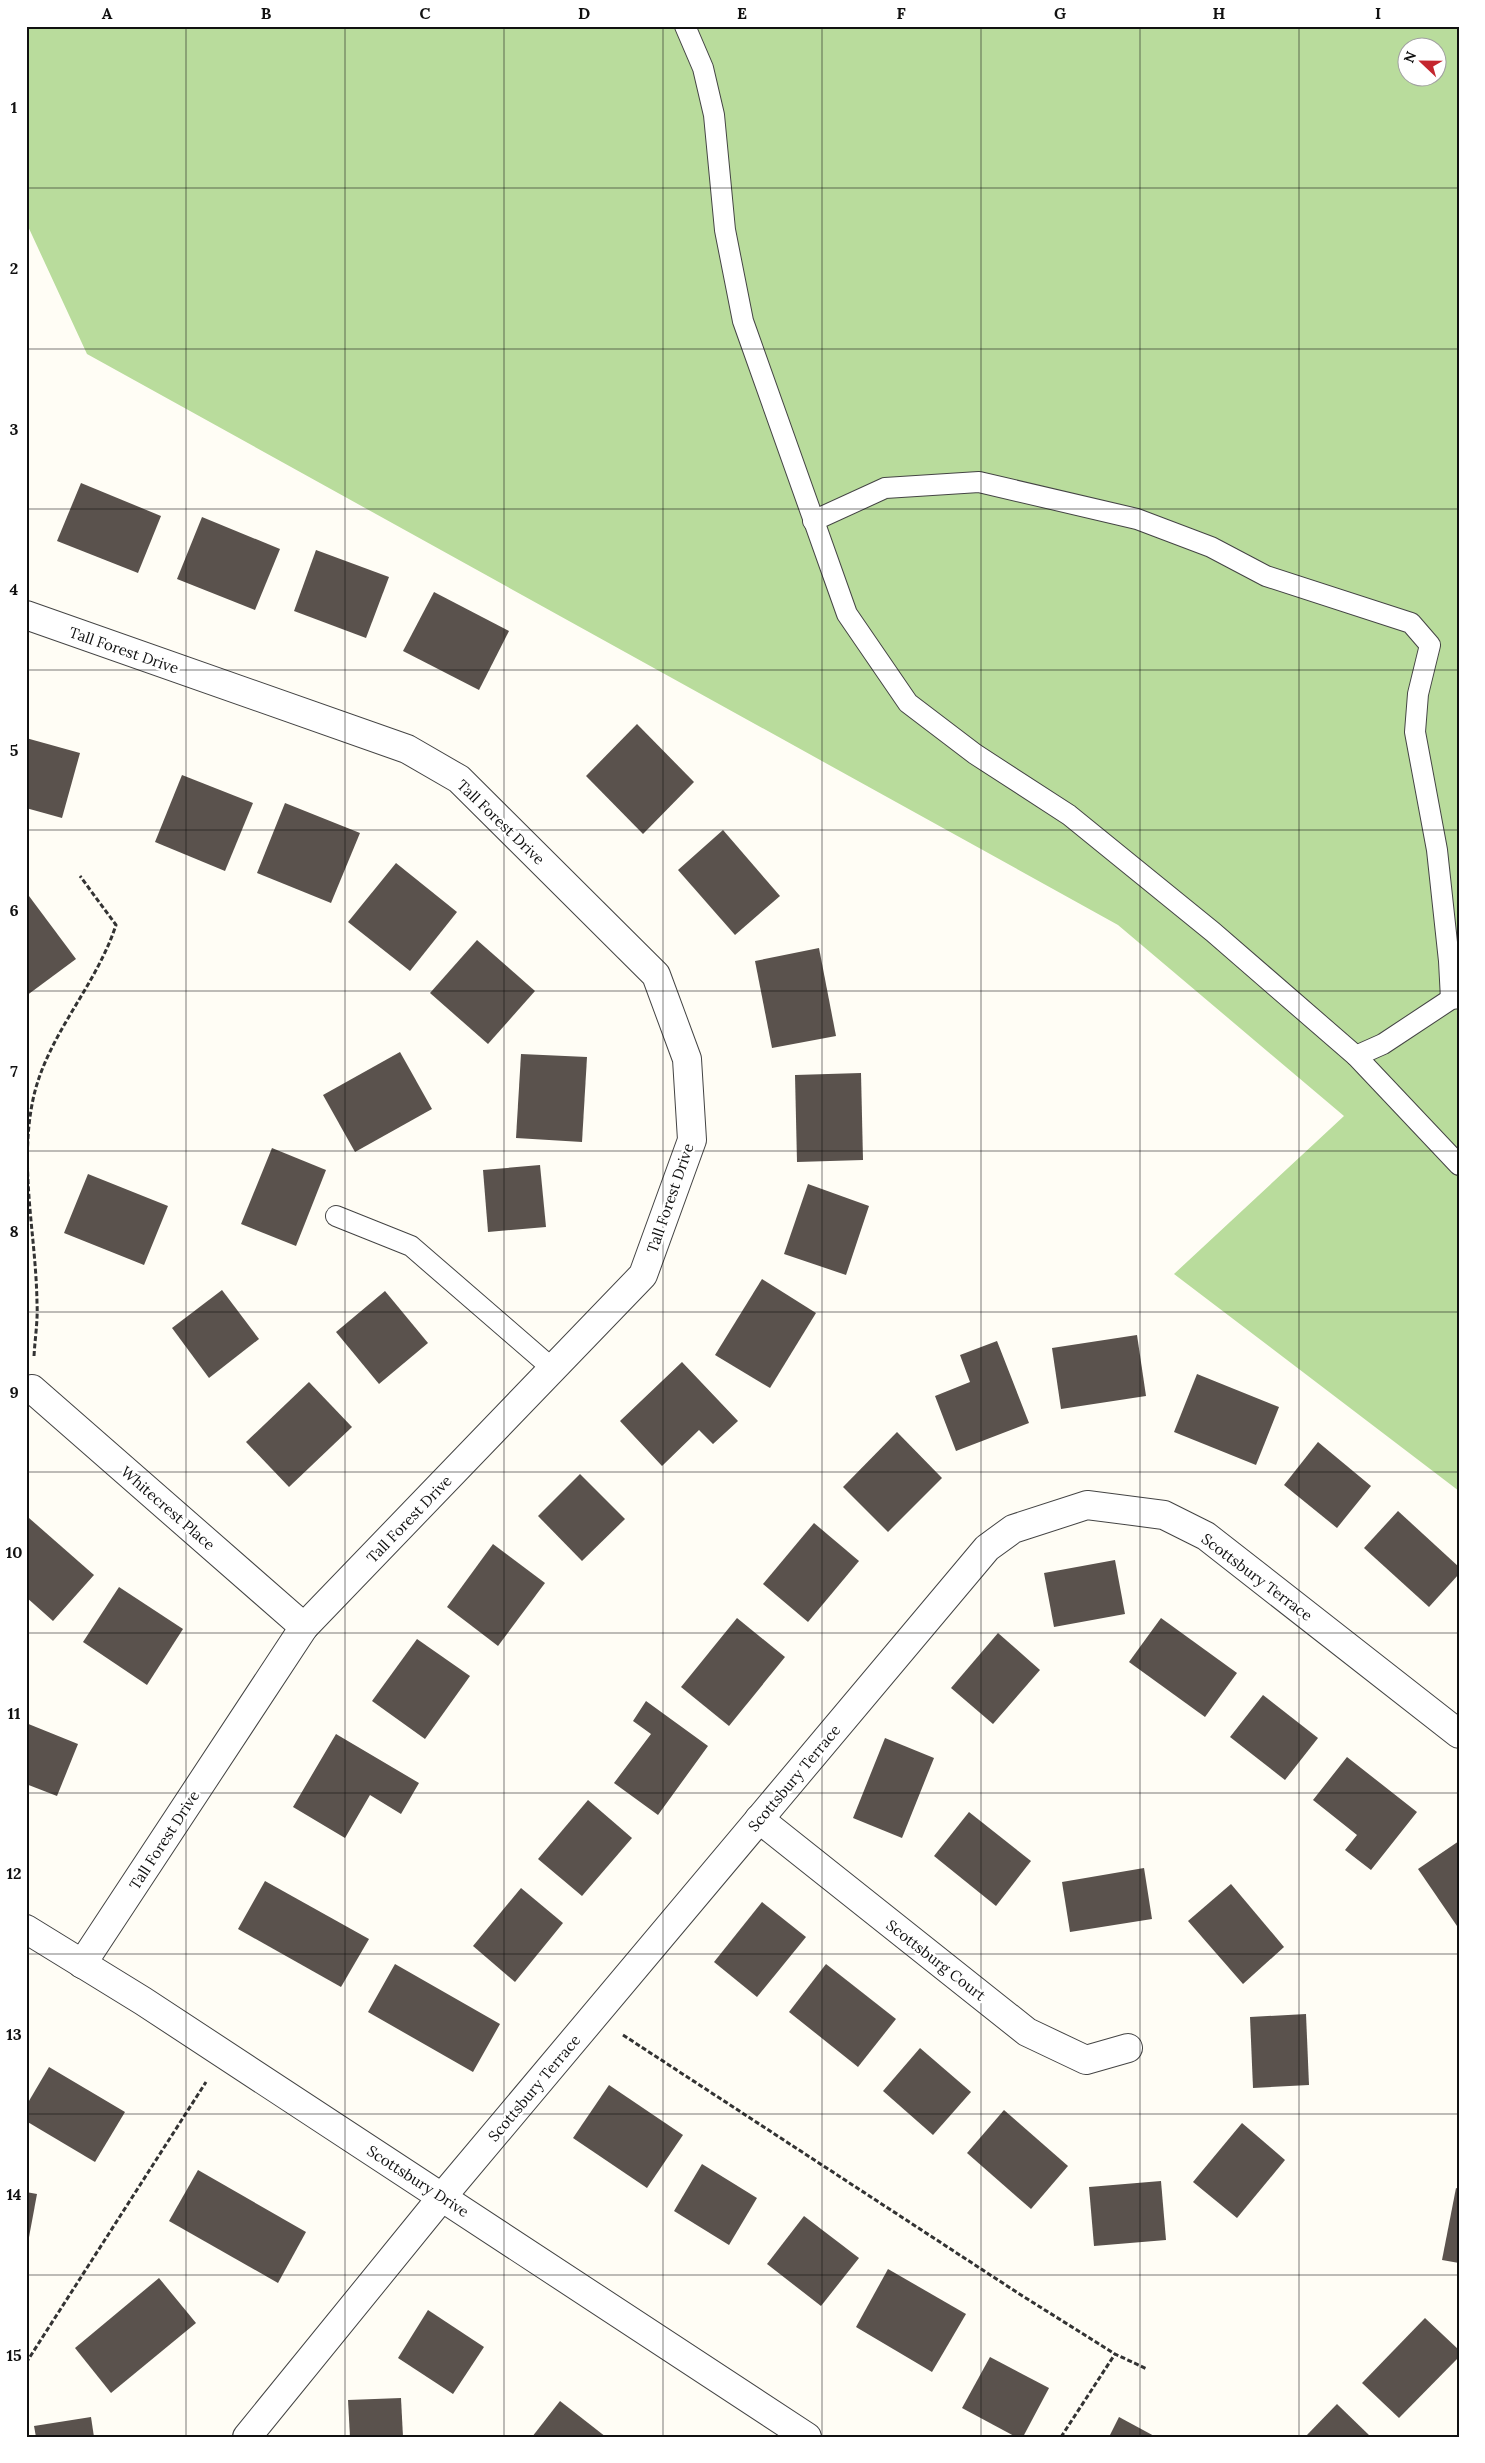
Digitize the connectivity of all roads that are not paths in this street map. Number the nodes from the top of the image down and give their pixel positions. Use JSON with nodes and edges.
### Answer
{"nodes":[{"id":1,"x":685,"y":26,"type":"edge"},
{"id":2,"x":813,"y":521,"type":"junction"},
{"id":3,"x":26,"y":615,"type":"edge"},
{"id":4,"x":1455,"y":999,"type":"edge"},
{"id":5,"x":1356,"y":1056,"type":"junction"},
{"id":6,"x":1459,"y":1165,"type":"edge"},
{"id":7,"x":336,"y":1216,"type":"dead end"},
{"id":8,"x":553,"y":1369,"type":"junction"},
{"id":9,"x":32,"y":1389,"type":"road end"},
{"id":10,"x":304,"y":1627,"type":"junction"},
{"id":11,"x":1459,"y":1734,"type":"edge"},
{"id":12,"x":759,"y":1819,"type":"junction"},
{"id":13,"x":26,"y":1929,"type":"edge"},
{"id":14,"x":82,"y":1964,"type":"junction"},
{"id":15,"x":1128,"y":2048,"type":"dead end"},
{"id":16,"x":442,"y":2197,"type":"junction"},
{"id":17,"x":247,"y":2437,"type":"edge"},
{"id":18,"x":807,"y":2437,"type":"edge"}],
"edges":[{"from":1,"to":2,"type":"lane"},
{"from":2,"to":4,"type":"lane"},
{"from":2,"to":5,"type":"lane"},
{"from":3,"to":8,"type":"street","name":"Tall Forest Drive"},
{"from":4,"to":5,"type":"lane"},
{"from":5,"to":6,"type":"lane"},
{"from":7,"to":8,"type":"lane"},
{"from":8,"to":10,"type":"street","name":"Tall Forest Drive"},
{"from":9,"to":10,"type":"street","name":"Whitecrest Place"},
{"from":10,"to":14,"type":"street","name":"Tall Forest Drive"},
{"from":11,"to":12,"type":"street","name":"Scottsbury Terrace"},
{"from":12,"to":15,"type":"street","name":"Scottsburg Court"},
{"from":12,"to":16,"type":"street","name":"Scottsbury Terrace"},
{"from":13,"to":14,"type":"street","name":"Scottsbury Drive"},
{"from":14,"to":16,"type":"street","name":"Scottsbury Drive"},
{"from":16,"to":17,"type":"street","name":"Scottsbury Terrace"},
{"from":16,"to":18,"type":"street","name":"Scottsbury Drive"}]}
